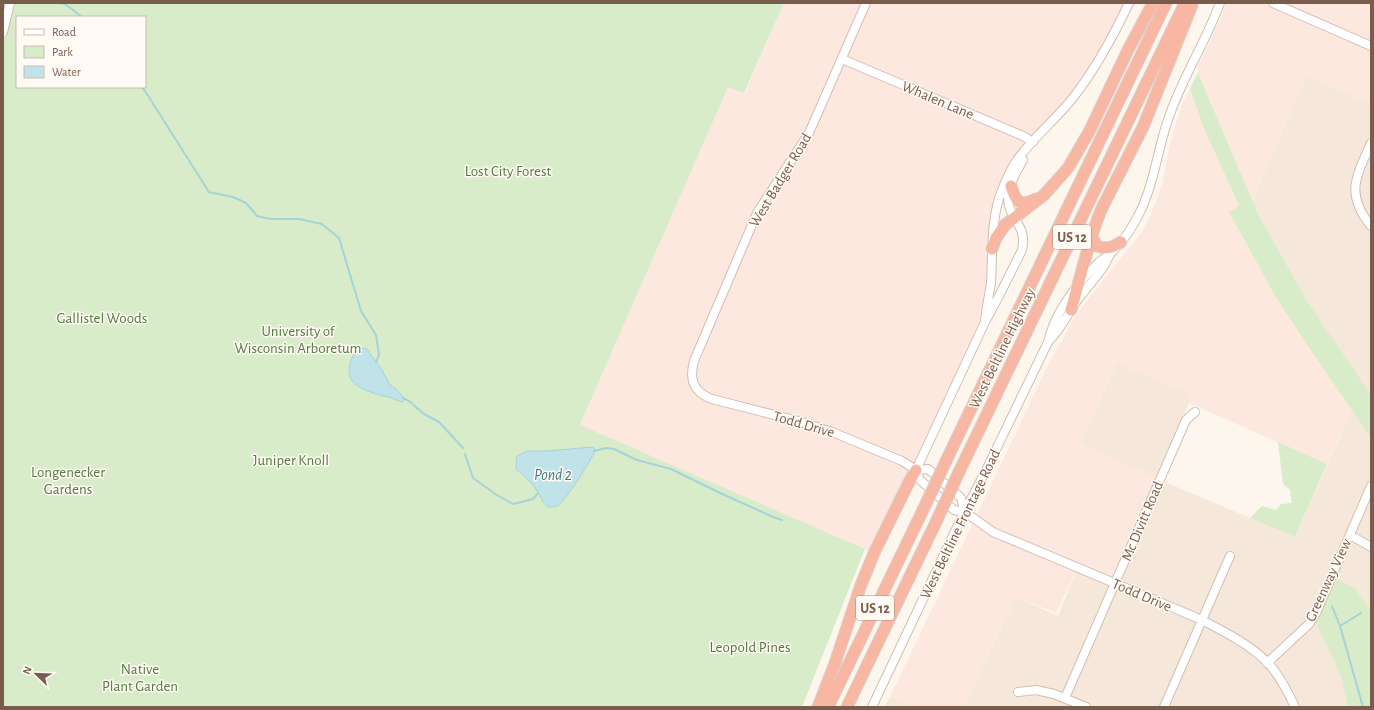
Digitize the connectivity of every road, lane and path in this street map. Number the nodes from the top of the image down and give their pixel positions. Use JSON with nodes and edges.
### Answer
{"nodes":[{"id":1,"x":10,"y":3,"type":"edge"},
{"id":2,"x":866,"y":3,"type":"edge"},
{"id":3,"x":1130,"y":3,"type":"edge"},
{"id":4,"x":1153,"y":3,"type":"edge"},
{"id":5,"x":1166,"y":3,"type":"edge"},
{"id":6,"x":1185,"y":3,"type":"edge"},
{"id":7,"x":1193,"y":3,"type":"edge"},
{"id":8,"x":1220,"y":3,"type":"edge"},
{"id":9,"x":1273,"y":3,"type":"edge"},
{"id":10,"x":3,"y":32,"type":"edge"},
{"id":11,"x":1371,"y":46,"type":"edge"},
{"id":12,"x":842,"y":59,"type":"junction"},
{"id":13,"x":1033,"y":142,"type":"junction"},
{"id":14,"x":1371,"y":143,"type":"edge"},
{"id":15,"x":1011,"y":186,"type":"junction"},
{"id":16,"x":1044,"y":195,"type":"junction"},
{"id":17,"x":1015,"y":218,"type":"junction"},
{"id":18,"x":1371,"y":226,"type":"edge"},
{"id":19,"x":1091,"y":235,"type":"junction"},
{"id":20,"x":1121,"y":242,"type":"junction"},
{"id":21,"x":992,"y":249,"type":"junction"},
{"id":22,"x":1109,"y":256,"type":"junction"},
{"id":23,"x":1079,"y":283,"type":"junction"},
{"id":24,"x":1071,"y":310,"type":"junction"},
{"id":25,"x":984,"y":322,"type":"junction"},
{"id":26,"x":1048,"y":342,"type":"junction"},
{"id":27,"x":693,"y":382,"type":"joint"},
{"id":28,"x":1195,"y":412,"type":"dead end"},
{"id":29,"x":916,"y":470,"type":"junction"},
{"id":30,"x":1371,"y":486,"type":"edge"},
{"id":31,"x":965,"y":512,"type":"junction"},
{"id":32,"x":1350,"y":535,"type":"junction"},
{"id":33,"x":1371,"y":546,"type":"edge"},
{"id":34,"x":1230,"y":556,"type":"dead end"},
{"id":35,"x":1115,"y":584,"type":"junction"},
{"id":36,"x":1202,"y":620,"type":"junction"},
{"id":37,"x":1267,"y":662,"type":"junction"},
{"id":38,"x":1018,"y":692,"type":"dead end"},
{"id":39,"x":1064,"y":698,"type":"junction"},
{"id":40,"x":818,"y":707,"type":"edge"},
{"id":41,"x":828,"y":707,"type":"edge"},
{"id":42,"x":847,"y":707,"type":"edge"},
{"id":43,"x":872,"y":707,"type":"edge"},
{"id":44,"x":1086,"y":707,"type":"edge"},
{"id":45,"x":1164,"y":707,"type":"edge"},
{"id":46,"x":1295,"y":707,"type":"edge"}],
"edges":[{"from":1,"to":10,"type":"street"},
{"from":2,"to":12,"type":"street","name":"West Badger Road"},
{"from":3,"to":13,"type":"street"},
{"from":4,"to":16,"type":"highway"},
{"from":5,"to":41,"type":"highway","name":"West Beltline Highway","number":"US 12","bridge":true},
{"from":6,"to":42,"type":"highway","name":"West Beltline Highway","number":"US 12","bridge":true},
{"from":7,"to":19,"type":"highway"},
{"from":8,"to":20,"type":"street","name":"West Beltline Frontage Road"},
{"from":9,"to":11,"type":"street"},
{"from":12,"to":13,"type":"street","name":"Whalen Lane"},
{"from":12,"to":27,"type":"street","name":"West Badger Road"},
{"from":13,"to":15,"type":"street"},
{"from":13,"to":21,"type":"street"},
{"from":14,"to":18,"type":"street"},
{"from":15,"to":16,"type":"highway"},
{"from":15,"to":17,"type":"street"},
{"from":16,"to":17,"type":"highway"},
{"from":17,"to":21,"type":"highway"},
{"from":17,"to":25,"type":"street"},
{"from":19,"to":20,"type":"highway"},
{"from":19,"to":23,"type":"highway"},
{"from":20,"to":22,"type":"street","name":"West Beltline Frontage Road"},
{"from":21,"to":25,"type":"street"},
{"from":22,"to":23,"type":"street","name":"West Beltline Frontage Road"},
{"from":22,"to":24,"type":"street","name":"West Beltline Frontage Road"},
{"from":23,"to":24,"type":"highway"},
{"from":23,"to":26,"type":"street","name":"West Beltline Frontage Road"},
{"from":24,"to":26,"type":"street","name":"West Beltline Frontage Road"},
{"from":25,"to":29,"type":"street"},
{"from":26,"to":31,"type":"street","name":"West Beltline Frontage Road"},
{"from":27,"to":29,"type":"street","name":"Todd Drive"},
{"from":28,"to":35,"type":"street","name":"Mc Divitt Road"},
{"from":29,"to":31,"type":"street","name":"Todd Drive"},
{"from":29,"to":31,"type":"street","name":"Todd Drive"},
{"from":29,"to":40,"type":"highway"},
{"from":30,"to":32,"type":"street","name":"Greenway View"},
{"from":31,"to":35,"type":"street","name":"Todd Drive"},
{"from":31,"to":43,"type":"street","name":"West Beltline Frontage Road"},
{"from":32,"to":33,"type":"street"},
{"from":32,"to":37,"type":"street","name":"Greenway View"},
{"from":34,"to":36,"type":"street"},
{"from":35,"to":36,"type":"street","name":"Todd Drive"},
{"from":35,"to":39,"type":"street","name":"Mc Divitt Road"},
{"from":36,"to":37,"type":"street","name":"Todd Drive"},
{"from":36,"to":45,"type":"street"},
{"from":37,"to":46,"type":"street","name":"Todd Drive"},
{"from":38,"to":39,"type":"street"},
{"from":39,"to":44,"type":"street"}]}
